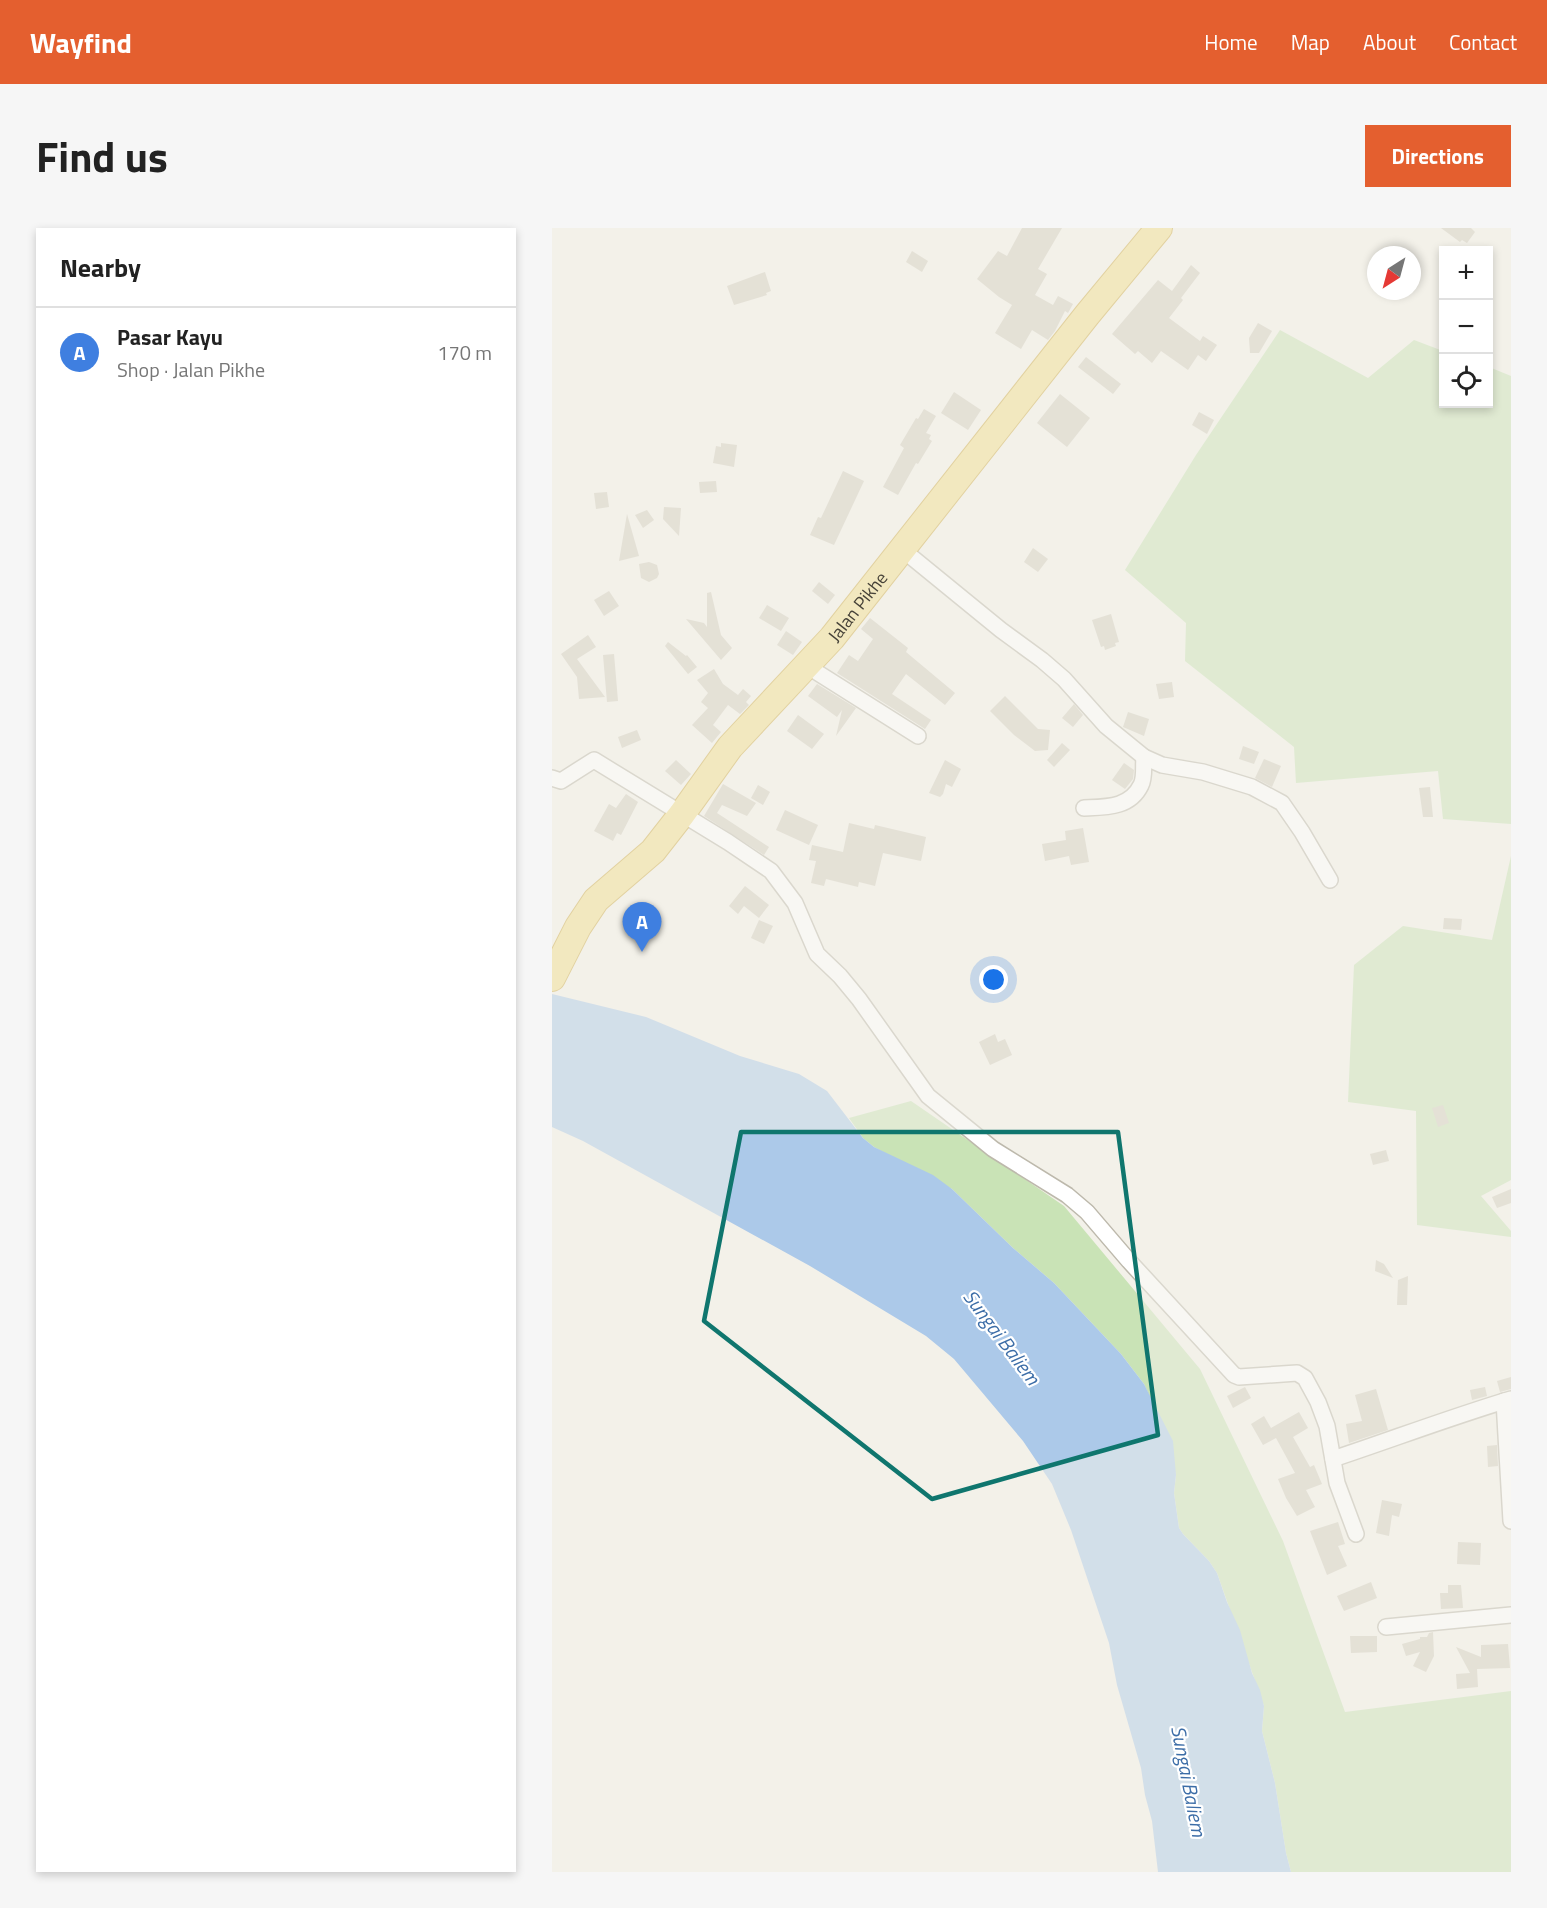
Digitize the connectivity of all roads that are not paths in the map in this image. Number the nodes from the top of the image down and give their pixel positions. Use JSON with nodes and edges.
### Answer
{"nodes":[{"id":1,"x":1159,"y":228,"type":"edge"},
{"id":2,"x":903,"y":550,"type":"junction"},
{"id":3,"x":807,"y":666,"type":"junction"},
{"id":4,"x":918,"y":736,"type":"dead end"},
{"id":5,"x":1144,"y":757,"type":"junction"},
{"id":6,"x":552,"y":778,"type":"edge"},
{"id":7,"x":1084,"y":808,"type":"dead end"},
{"id":8,"x":682,"y":814,"type":"junction"},
{"id":9,"x":1330,"y":880,"type":"dead end"},
{"id":10,"x":552,"y":978,"type":"edge"},
{"id":11,"x":1507,"y":1400,"type":"edge"},
{"id":12,"x":1333,"y":1459,"type":"junction"},
{"id":13,"x":1511,"y":1521,"type":"edge"},
{"id":14,"x":1356,"y":1534,"type":"dead end"},
{"id":15,"x":1511,"y":1615,"type":"edge"},
{"id":16,"x":1386,"y":1627,"type":"dead end"}],
"edges":[{"from":1,"to":2,"type":"highway","name":"Jalan Pikhe"},
{"from":2,"to":3,"type":"highway","name":"Jalan Pikhe"},
{"from":2,"to":5,"type":"street"},
{"from":3,"to":4,"type":"street"},
{"from":3,"to":8,"type":"highway","name":"Jalan Pikhe"},
{"from":5,"to":7,"type":"street"},
{"from":5,"to":9,"type":"street"},
{"from":6,"to":8,"type":"street"},
{"from":8,"to":10,"type":"highway","name":"Jalan Pikhe"},
{"from":8,"to":12,"type":"street"},
{"from":11,"to":12,"type":"street"},
{"from":11,"to":13,"type":"street"},
{"from":12,"to":14,"type":"street"},
{"from":15,"to":16,"type":"street"}]}
